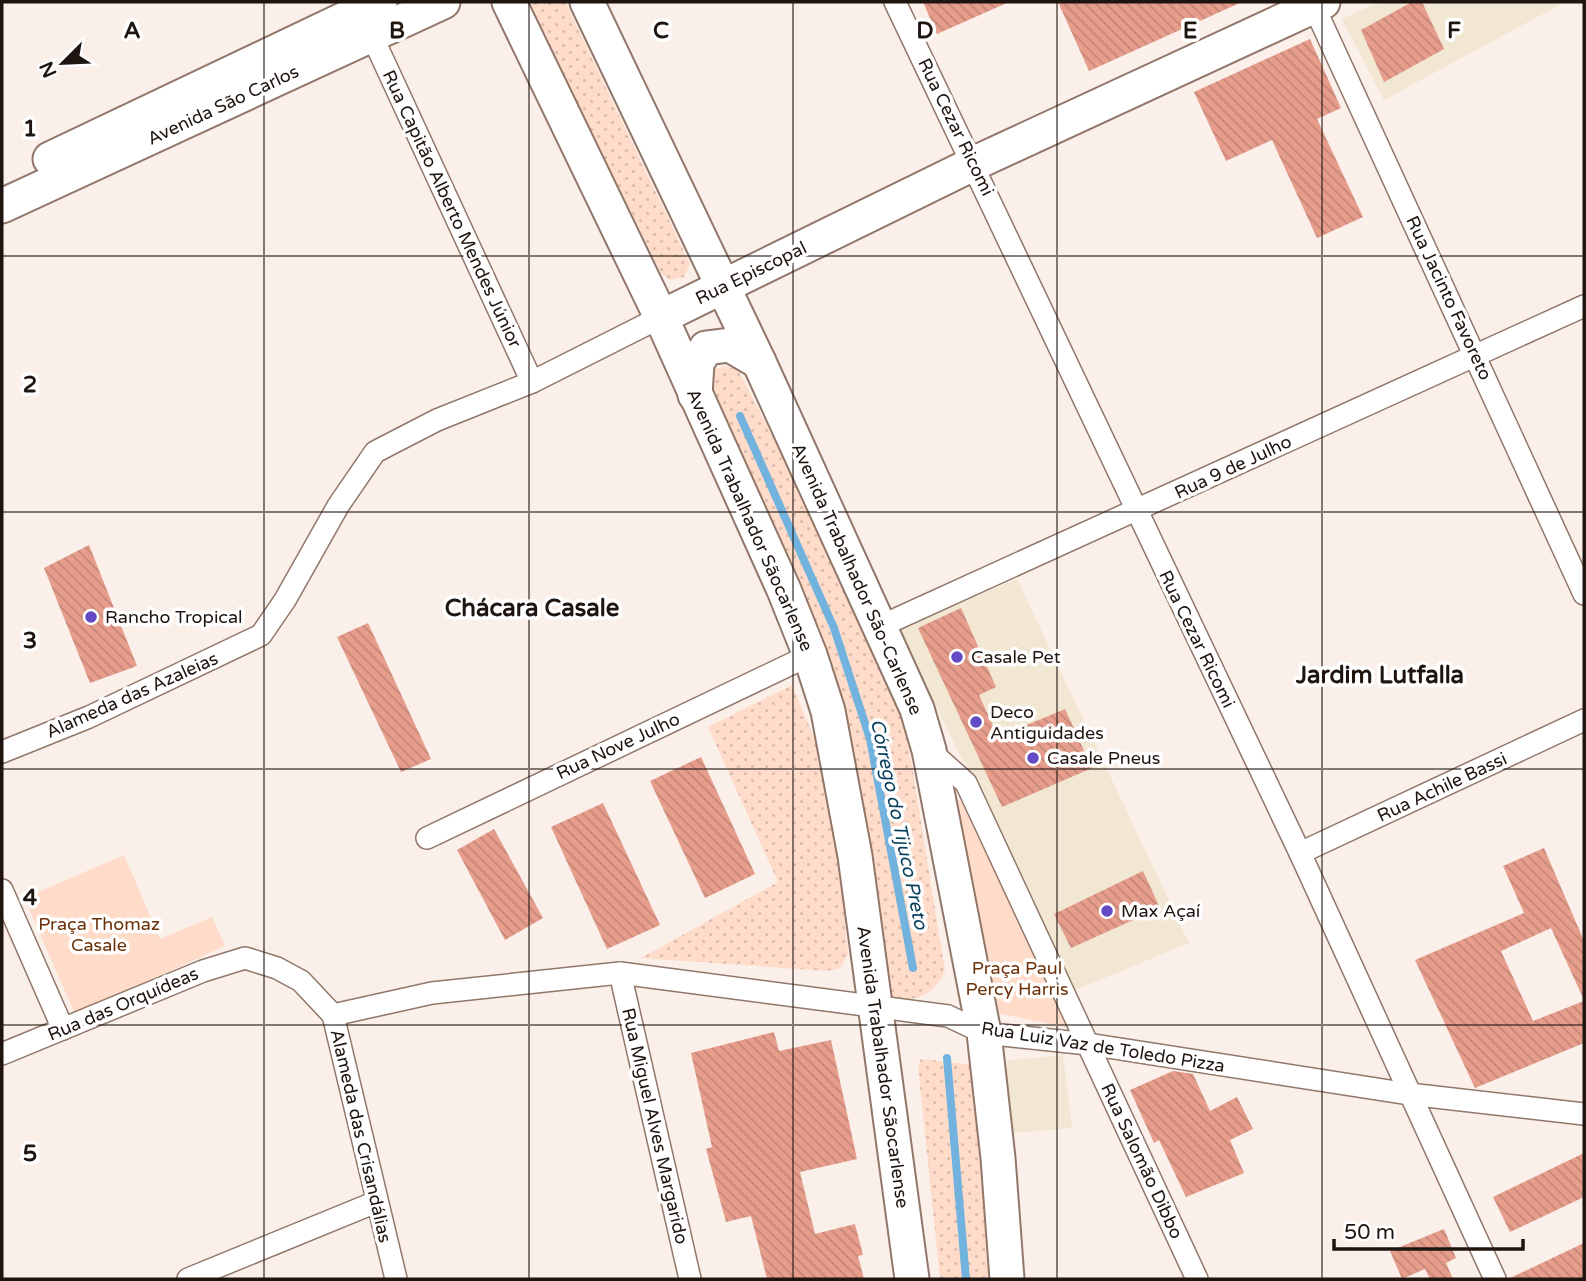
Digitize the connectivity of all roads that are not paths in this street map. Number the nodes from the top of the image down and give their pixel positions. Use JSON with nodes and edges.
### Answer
{"nodes":[{"id":1,"x":443,"y":2,"type":"edge"},
{"id":2,"x":509,"y":2,"type":"edge"},
{"id":3,"x":587,"y":2,"type":"edge"},
{"id":4,"x":895,"y":2,"type":"edge"},
{"id":5,"x":1317,"y":3,"type":"edge"},
{"id":6,"x":364,"y":11,"type":"edge"},
{"id":7,"x":975,"y":163,"type":"junction"},
{"id":8,"x":2,"y":182,"type":"edge"},
{"id":9,"x":2,"y":206,"type":"edge"},
{"id":10,"x":723,"y":287,"type":"junction"},
{"id":11,"x":1584,"y":306,"type":"edge"},
{"id":12,"x":661,"y":317,"type":"junction"},
{"id":13,"x":1476,"y":357,"type":"junction"},
{"id":14,"x":759,"y":362,"type":"junction"},
{"id":15,"x":533,"y":382,"type":"junction"},
{"id":16,"x":695,"y":395,"type":"junction"},
{"id":17,"x":1137,"y":511,"type":"junction"},
{"id":18,"x":1584,"y":594,"type":"edge"},
{"id":19,"x":881,"y":626,"type":"junction"},
{"id":20,"x":261,"y":635,"type":"joint"},
{"id":21,"x":810,"y":655,"type":"junction"},
{"id":22,"x":1584,"y":720,"type":"edge"},
{"id":23,"x":929,"y":750,"type":"junction"},
{"id":24,"x":2,"y":752,"type":"edge"},
{"id":25,"x":427,"y":838,"type":"dead end"},
{"id":26,"x":1300,"y":853,"type":"junction"},
{"id":27,"x":2,"y":890,"type":"edge"},
{"id":28,"x":245,"y":958,"type":"joint"},
{"id":29,"x":620,"y":973,"type":"junction"},
{"id":30,"x":876,"y":1008,"type":"junction"},
{"id":31,"x":333,"y":1016,"type":"junction"},
{"id":32,"x":63,"y":1029,"type":"junction"},
{"id":33,"x":984,"y":1033,"type":"junction"},
{"id":34,"x":1088,"y":1044,"type":"junction"},
{"id":35,"x":2,"y":1054,"type":"edge"},
{"id":36,"x":1409,"y":1094,"type":"junction"},
{"id":37,"x":1584,"y":1115,"type":"edge"},
{"id":38,"x":376,"y":1202,"type":"junction"},
{"id":39,"x":188,"y":1279,"type":"edge"},
{"id":40,"x":396,"y":1279,"type":"edge"},
{"id":41,"x":690,"y":1279,"type":"edge"},
{"id":42,"x":912,"y":1279,"type":"edge"},
{"id":43,"x":1007,"y":1279,"type":"edge"},
{"id":44,"x":1197,"y":1279,"type":"edge"},
{"id":45,"x":1495,"y":1279,"type":"edge"}],
"edges":[{"from":1,"to":6,"type":"main road","name":"Avenida São Carlos"},
{"from":2,"to":12,"type":"main road","name":"Avenida Trabalhador Sãocarlense"},
{"from":3,"to":10,"type":"main road","name":"Avenida Trabalhador São-Carlense"},
{"from":4,"to":7,"type":"street","name":"Rua Cezar Ricomi"},
{"from":5,"to":7,"type":"main road","name":"Rua Episcopal"},
{"from":5,"to":13,"type":"street","name":"Rua Jacinto Favoreto"},
{"from":6,"to":8,"type":"main road","name":"Avenida São Carlos"},
{"from":6,"to":9,"type":"main road","name":"Avenida São Carlos"},
{"from":6,"to":15,"type":"street","name":"Rua Capitão Alberto Mendes Júnior"},
{"from":7,"to":10,"type":"main road","name":"Rua Episcopal"},
{"from":7,"to":17,"type":"street","name":"Rua Cezar Ricomi"},
{"from":10,"to":12,"type":"main road","name":"Rua Episcopal"},
{"from":10,"to":14,"type":"main road","name":"Avenida Trabalhador São-Carlense"},
{"from":11,"to":13,"type":"street","name":"Rua 9 de Julho"},
{"from":12,"to":15,"type":"street","name":"Rua Episcopal"},
{"from":12,"to":16,"type":"main road","name":"Avenida Trabalhador Sãocarlense"},
{"from":13,"to":17,"type":"street","name":"Rua 9 de Julho"},
{"from":13,"to":18,"type":"street","name":"Rua Jacinto Favoreto"},
{"from":14,"to":16,"type":"main road"},
{"from":14,"to":19,"type":"main road","name":"Avenida Trabalhador São-Carlense"},
{"from":15,"to":20,"type":"street","name":"Rua Episcopal"},
{"from":16,"to":21,"type":"main road","name":"Avenida Trabalhador Sãocarlense"},
{"from":17,"to":19,"type":"street","name":"Rua 9 de Julho"},
{"from":17,"to":26,"type":"street","name":"Rua Cezar Ricomi"},
{"from":19,"to":23,"type":"main road","name":"Avenida Trabalhador São-Carlense"},
{"from":20,"to":24,"type":"street","name":"Alameda das Azaleias"},
{"from":21,"to":25,"type":"street","name":"Rua Nove Julho"},
{"from":21,"to":30,"type":"main road","name":"Avenida Trabalhador Sãocarlense"},
{"from":22,"to":26,"type":"street","name":"Rua Achile Bassi"},
{"from":23,"to":33,"type":"main road","name":"Avenida Trabalhador São-Carlense"},
{"from":23,"to":34,"type":"street","name":"Rua Salomão Dibbo"},
{"from":26,"to":36,"type":"street","name":"Rua Cezar Ricomi"},
{"from":27,"to":32,"type":"street"},
{"from":28,"to":31,"type":"street","name":"Alameda das Crisandálias"},
{"from":28,"to":32,"type":"street","name":"Rua das Orquídeas"},
{"from":29,"to":30,"type":"street","name":"Rua Luiz Vaz de Toledo Pizza"},
{"from":29,"to":31,"type":"street","name":"Rua Luiz Vaz de Toledo Pizza"},
{"from":29,"to":41,"type":"street","name":"Rua Miguel Alves Margarido"},
{"from":30,"to":33,"type":"street","name":"Rua Luiz Vaz de Toledo Pizza"},
{"from":30,"to":42,"type":"main road","name":"Avenida Trabalhador Sãocarlense"},
{"from":31,"to":38,"type":"street","name":"Alameda das Crisandálias"},
{"from":32,"to":35,"type":"street","name":"Rua das Orquídeas"},
{"from":33,"to":34,"type":"street","name":"Rua Luiz Vaz de Toledo Pizza"},
{"from":33,"to":43,"type":"main road","name":"Avenida Trabalhador São-Carlense"},
{"from":34,"to":36,"type":"street","name":"Rua Luiz Vaz de Toledo Pizza"},
{"from":34,"to":44,"type":"street","name":"Rua Salomão Dibbo"},
{"from":36,"to":37,"type":"street","name":"Rua Luiz Vaz de Toledo Pizza"},
{"from":36,"to":45,"type":"street","name":"Rua Cezar Ricomi"},
{"from":38,"to":39,"type":"street"},
{"from":38,"to":40,"type":"street","name":"Alameda das Crisandálias"}]}
